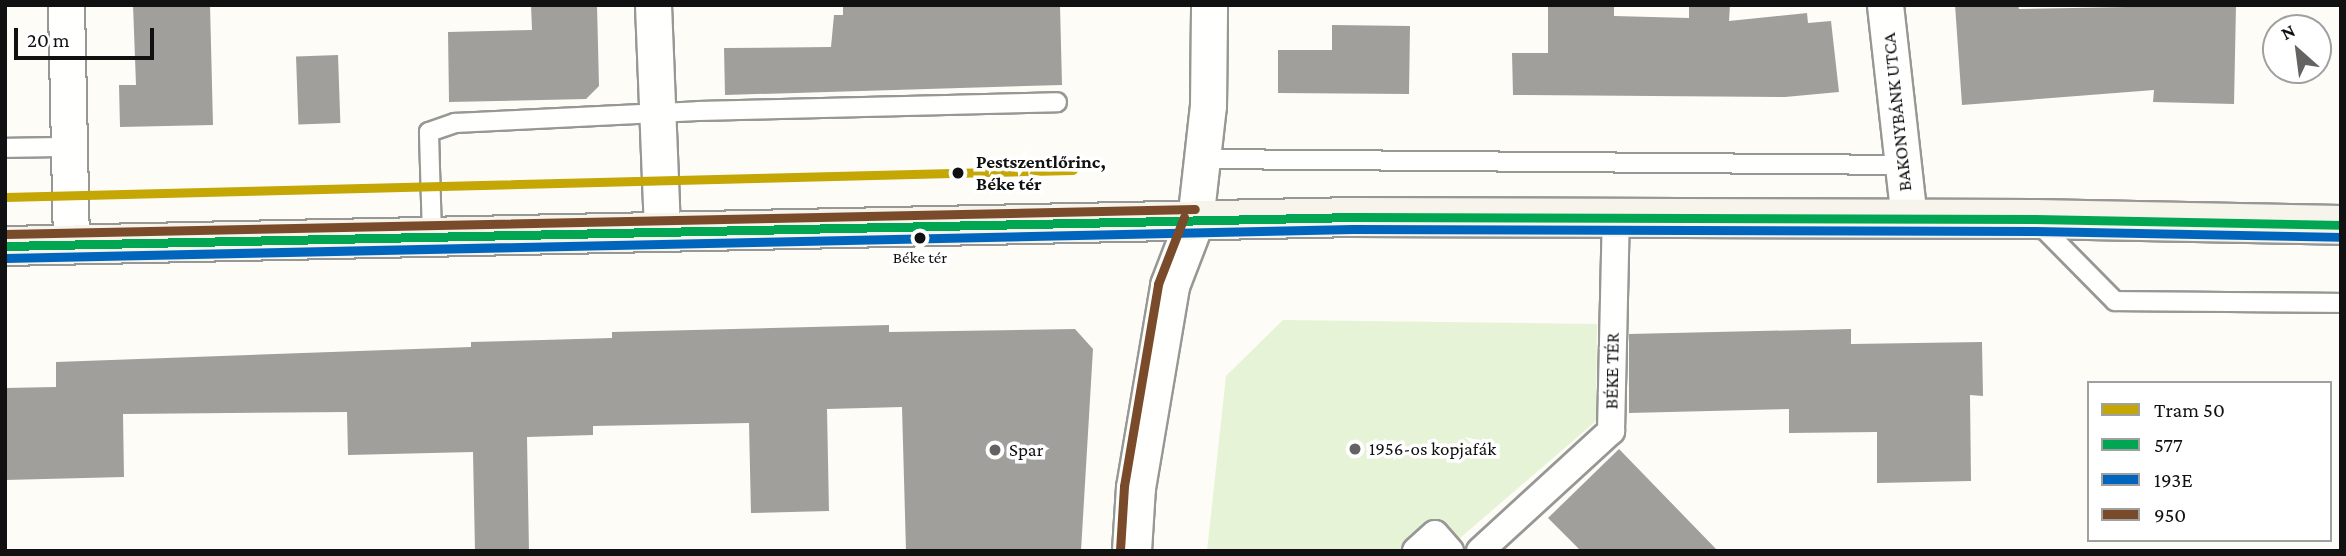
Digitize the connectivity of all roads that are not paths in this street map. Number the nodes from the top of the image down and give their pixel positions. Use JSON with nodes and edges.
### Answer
{"nodes":[{"id":1,"x":65,"y":5,"type":"edge"},
{"id":2,"x":653,"y":5,"type":"edge"},
{"id":3,"x":1209,"y":5,"type":"edge"},
{"id":4,"x":1885,"y":5,"type":"edge"},
{"id":5,"x":1057,"y":102,"type":"dead end"},
{"id":6,"x":655,"y":114,"type":"junction"},
{"id":7,"x":68,"y":147,"type":"junction"},
{"id":8,"x":5,"y":148,"type":"edge"},
{"id":9,"x":1205,"y":159,"type":"junction"},
{"id":10,"x":1904,"y":165,"type":"junction"},
{"id":11,"x":1616,"y":218,"type":"junction"},
{"id":12,"x":1909,"y":219,"type":"junction"},
{"id":13,"x":2035,"y":219,"type":"junction"},
{"id":14,"x":1195,"y":221,"type":"junction"},
{"id":15,"x":2341,"y":225,"type":"edge"},
{"id":16,"x":662,"y":230,"type":"junction"},
{"id":17,"x":432,"y":235,"type":"junction"},
{"id":18,"x":71,"y":244,"type":"junction"},
{"id":19,"x":5,"y":246,"type":"edge"},
{"id":20,"x":2341,"y":303,"type":"edge"},
{"id":21,"x":1132,"y":551,"type":"edge"},
{"id":22,"x":1416,"y":551,"type":"edge"},
{"id":23,"x":1450,"y":551,"type":"edge"},
{"id":24,"x":1480,"y":551,"type":"edge"}],
"edges":[{"from":1,"to":7,"type":"street"},
{"from":2,"to":6,"type":"street"},
{"from":3,"to":9,"type":"street"},
{"from":4,"to":10,"type":"street","name":"BAKONYBÁNK UTCA"},
{"from":5,"to":6,"type":"lane"},
{"from":6,"to":16,"type":"street"},
{"from":6,"to":17,"type":"lane"},
{"from":7,"to":8,"type":"lane"},
{"from":7,"to":18,"type":"street"},
{"from":9,"to":10,"type":"lane"},
{"from":9,"to":14,"type":"street"},
{"from":10,"to":12,"type":"street","name":"BAKONYBÁNK UTCA"},
{"from":11,"to":12,"type":"main road"},
{"from":11,"to":14,"type":"main road"},
{"from":11,"to":24,"type":"street","name":"BÉKE TÉR"},
{"from":12,"to":13,"type":"main road"},
{"from":13,"to":15,"type":"main road"},
{"from":13,"to":20,"type":"lane"},
{"from":14,"to":16,"type":"main road"},
{"from":14,"to":21,"type":"street"},
{"from":16,"to":17,"type":"main road"},
{"from":17,"to":18,"type":"main road"},
{"from":18,"to":19,"type":"main road"},
{"from":22,"to":23,"type":"street"}]}
